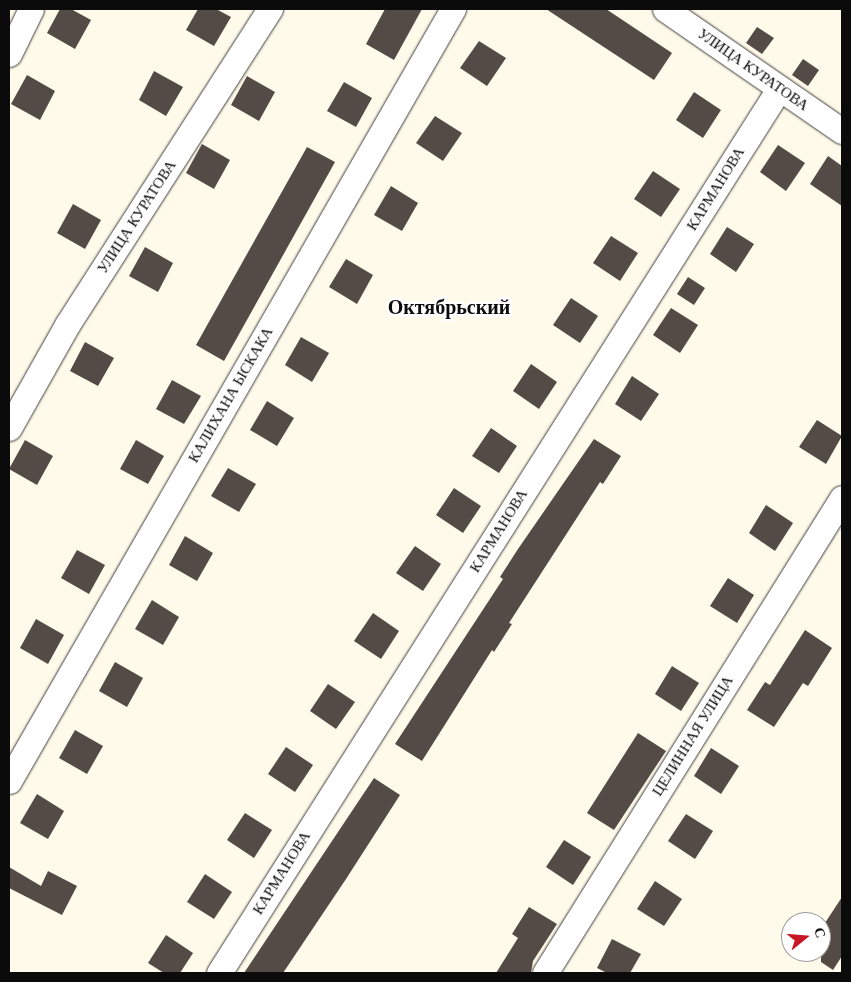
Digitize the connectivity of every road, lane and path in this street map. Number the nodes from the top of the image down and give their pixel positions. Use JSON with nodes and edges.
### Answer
{"nodes":[{"id":1,"x":31,"y":9,"type":"edge"},
{"id":2,"x":270,"y":9,"type":"edge"},
{"id":3,"x":453,"y":9,"type":"edge"},
{"id":4,"x":665,"y":9,"type":"edge"},
{"id":5,"x":9,"y":54,"type":"edge"},
{"id":6,"x":779,"y":89,"type":"junction"},
{"id":7,"x":842,"y":131,"type":"edge"},
{"id":8,"x":9,"y":428,"type":"edge"},
{"id":9,"x":842,"y":498,"type":"edge"},
{"id":10,"x":9,"y":781,"type":"edge"},
{"id":11,"x":219,"y":973,"type":"edge"},
{"id":12,"x":545,"y":973,"type":"edge"}],
"edges":[{"from":1,"to":5,"type":"street"},
{"from":2,"to":8,"type":"street","name":"УЛИЦА КУРАТОВА"},
{"from":3,"to":10,"type":"street","name":"КАЛИХАНА ЫСКАКА"},
{"from":4,"to":6,"type":"street","name":"УЛИЦА КУРАТОВА"},
{"from":6,"to":7,"type":"street","name":"УЛИЦА КУРАТОВА"},
{"from":6,"to":11,"type":"street","name":"КАРМАНОВА"},
{"from":9,"to":12,"type":"street","name":"ЦЕЛИННАЯ УЛИЦА"}]}
